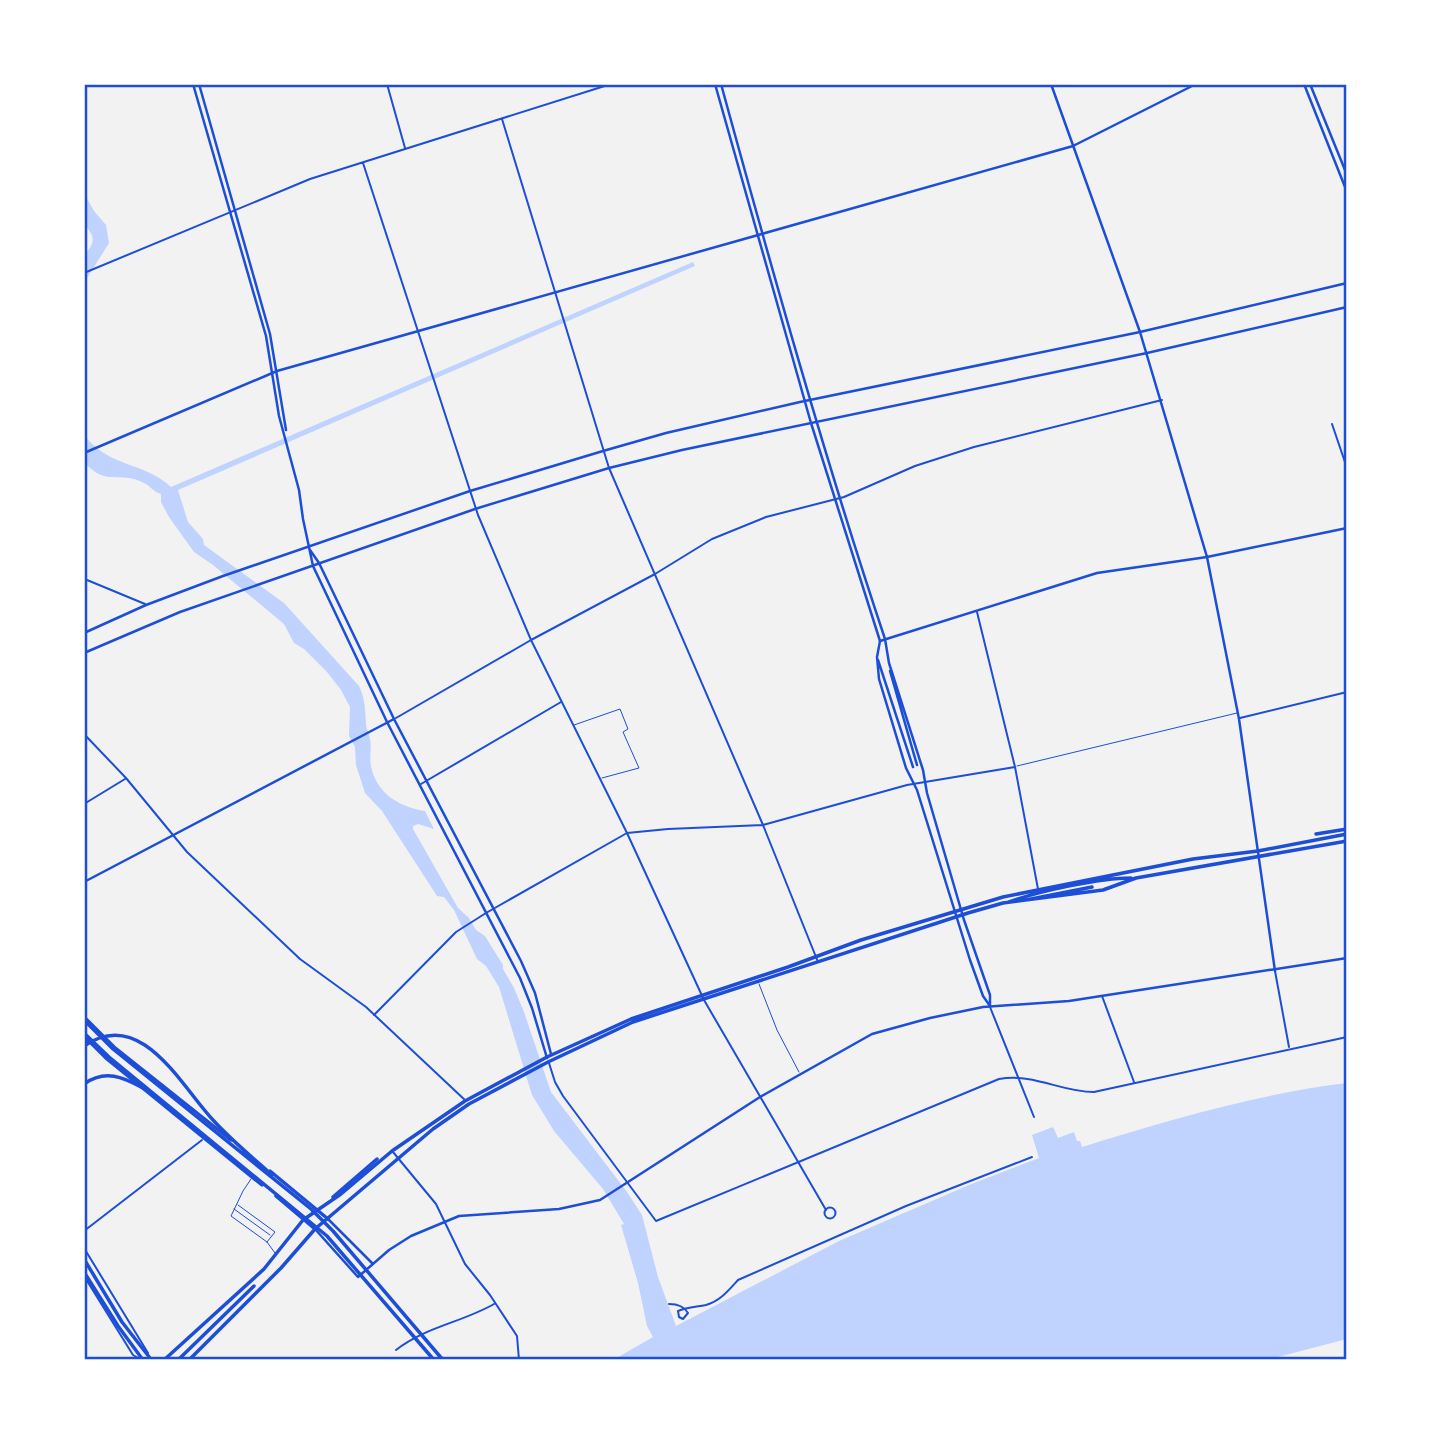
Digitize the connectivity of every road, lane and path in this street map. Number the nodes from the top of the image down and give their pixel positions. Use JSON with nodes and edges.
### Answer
{"nodes":[{"id":1,"x":193,"y":84,"type":"edge"},
{"id":2,"x":199,"y":84,"type":"edge"},
{"id":3,"x":387,"y":84,"type":"edge"},
{"id":4,"x":611,"y":84,"type":"edge"},
{"id":5,"x":715,"y":84,"type":"edge"},
{"id":6,"x":722,"y":84,"type":"edge"},
{"id":7,"x":1051,"y":84,"type":"edge"},
{"id":8,"x":1196,"y":84,"type":"edge"},
{"id":9,"x":1304,"y":84,"type":"edge"},
{"id":10,"x":1310,"y":84,"type":"edge"},
{"id":11,"x":502,"y":119,"type":"junction"},
{"id":12,"x":1073,"y":146,"type":"junction"},
{"id":13,"x":405,"y":149,"type":"junction"},
{"id":14,"x":363,"y":163,"type":"junction"},
{"id":15,"x":1347,"y":175,"type":"edge"},
{"id":16,"x":1347,"y":192,"type":"edge"},
{"id":17,"x":234,"y":211,"type":"junction"},
{"id":18,"x":229,"y":213,"type":"junction"},
{"id":19,"x":762,"y":233,"type":"junction"},
{"id":20,"x":757,"y":235,"type":"junction"},
{"id":21,"x":84,"y":272,"type":"edge"},
{"id":22,"x":1347,"y":283,"type":"edge"},
{"id":23,"x":555,"y":292,"type":"junction"},
{"id":24,"x":1347,"y":307,"type":"edge"},
{"id":25,"x":418,"y":331,"type":"junction"},
{"id":26,"x":1140,"y":332,"type":"junction"},
{"id":27,"x":1147,"y":353,"type":"junction"},
{"id":28,"x":275,"y":372,"type":"junction"},
{"id":29,"x":811,"y":400,"type":"junction"},
{"id":30,"x":1162,"y":400,"type":"junction"},
{"id":31,"x":806,"y":401,"type":"junction"},
{"id":32,"x":817,"y":422,"type":"junction"},
{"id":33,"x":811,"y":423,"type":"junction"},
{"id":34,"x":1332,"y":424,"type":"dead end"},
{"id":35,"x":603,"y":451,"type":"junction"},
{"id":36,"x":84,"y":453,"type":"edge"},
{"id":37,"x":609,"y":468,"type":"junction"},
{"id":38,"x":1347,"y":468,"type":"edge"},
{"id":39,"x":470,"y":492,"type":"junction"},
{"id":40,"x":836,"y":498,"type":"junction"},
{"id":41,"x":475,"y":509,"type":"junction"},
{"id":42,"x":1347,"y":528,"type":"edge"},
{"id":43,"x":308,"y":547,"type":"junction"},
{"id":44,"x":1207,"y":557,"type":"junction"},
{"id":45,"x":320,"y":563,"type":"junction"},
{"id":46,"x":313,"y":565,"type":"junction"},
{"id":47,"x":655,"y":574,"type":"junction"},
{"id":48,"x":87,"y":580,"type":"dead end"},
{"id":49,"x":146,"y":605,"type":"junction"},
{"id":50,"x":977,"y":611,"type":"junction"},
{"id":51,"x":84,"y":633,"type":"edge"},
{"id":52,"x":531,"y":640,"type":"junction"},
{"id":53,"x":882,"y":640,"type":"junction"},
{"id":54,"x":84,"y":653,"type":"edge"},
{"id":55,"x":877,"y":657,"type":"junction"},
{"id":56,"x":889,"y":663,"type":"junction"},
{"id":57,"x":1347,"y":692,"type":"edge"},
{"id":58,"x":562,"y":702,"type":"junction"},
{"id":59,"x":1238,"y":712,"type":"junction"},
{"id":60,"x":394,"y":719,"type":"junction"},
{"id":61,"x":1240,"y":719,"type":"junction"},
{"id":62,"x":387,"y":722,"type":"junction"},
{"id":63,"x":573,"y":726,"type":"junction"},
{"id":64,"x":84,"y":734,"type":"edge"},
{"id":65,"x":1014,"y":767,"type":"junction"},
{"id":66,"x":126,"y":778,"type":"junction"},
{"id":67,"x":600,"y":779,"type":"junction"},
{"id":68,"x":427,"y":780,"type":"junction"},
{"id":69,"x":925,"y":780,"type":"junction"},
{"id":70,"x":914,"y":783,"type":"junction"},
{"id":71,"x":419,"y":785,"type":"junction"},
{"id":72,"x":84,"y":804,"type":"edge"},
{"id":73,"x":763,"y":825,"type":"junction"},
{"id":74,"x":1347,"y":831,"type":"edge"},
{"id":75,"x":627,"y":833,"type":"junction"},
{"id":76,"x":1316,"y":834,"type":"dead end"},
{"id":77,"x":173,"y":837,"type":"junction"},
{"id":78,"x":1347,"y":841,"type":"edge"},
{"id":79,"x":1258,"y":851,"type":"junction"},
{"id":80,"x":1258,"y":857,"type":"junction"},
{"id":81,"x":1136,"y":878,"type":"junction"},
{"id":82,"x":84,"y":882,"type":"edge"},
{"id":83,"x":1092,"y":887,"type":"dead end"},
{"id":84,"x":1038,"y":889,"type":"junction"},
{"id":85,"x":1003,"y":904,"type":"junction"},
{"id":86,"x":494,"y":908,"type":"junction"},
{"id":87,"x":958,"y":909,"type":"junction"},
{"id":88,"x":486,"y":913,"type":"junction"},
{"id":89,"x":960,"y":916,"type":"junction"},
{"id":90,"x":817,"y":957,"type":"junction"},
{"id":91,"x":1347,"y":958,"type":"edge"},
{"id":92,"x":819,"y":963,"type":"junction"},
{"id":93,"x":1275,"y":971,"type":"junction"},
{"id":94,"x":758,"y":982,"type":"junction"},
{"id":95,"x":1102,"y":996,"type":"junction"},
{"id":96,"x":703,"y":997,"type":"junction"},
{"id":97,"x":990,"y":1006,"type":"junction"},
{"id":98,"x":374,"y":1014,"type":"junction"},
{"id":99,"x":84,"y":1019,"type":"edge"},
{"id":100,"x":84,"y":1034,"type":"edge"},
{"id":101,"x":1347,"y":1037,"type":"edge"},
{"id":102,"x":84,"y":1046,"type":"edge"},
{"id":103,"x":1289,"y":1048,"type":"junction"},
{"id":104,"x":547,"y":1059,"type":"junction"},
{"id":105,"x":800,"y":1074,"type":"junction"},
{"id":106,"x":1018,"y":1077,"type":"junction"},
{"id":107,"x":1135,"y":1083,"type":"junction"},
{"id":108,"x":84,"y":1084,"type":"edge"},
{"id":109,"x":152,"y":1092,"type":"junction"},
{"id":110,"x":760,"y":1097,"type":"junction"},
{"id":111,"x":467,"y":1103,"type":"junction"},
{"id":112,"x":1034,"y":1117,"type":"dead end"},
{"id":113,"x":216,"y":1129,"type":"junction"},
{"id":114,"x":204,"y":1138,"type":"junction"},
{"id":115,"x":392,"y":1152,"type":"junction"},
{"id":116,"x":1032,"y":1157,"type":"dead end"},
{"id":117,"x":399,"y":1158,"type":"junction"},
{"id":118,"x":377,"y":1159,"type":"dead end"},
{"id":119,"x":799,"y":1163,"type":"junction"},
{"id":120,"x":253,"y":1178,"type":"junction"},
{"id":121,"x":329,"y":1201,"type":"junction"},
{"id":122,"x":236,"y":1204,"type":"junction"},
{"id":123,"x":233,"y":1209,"type":"junction"},
{"id":124,"x":314,"y":1209,"type":"junction"},
{"id":125,"x":826,"y":1210,"type":"dead end"},
{"id":126,"x":328,"y":1219,"type":"junction"},
{"id":127,"x":303,"y":1220,"type":"junction"},
{"id":128,"x":444,"y":1221,"type":"junction"},
{"id":129,"x":316,"y":1229,"type":"junction"},
{"id":130,"x":84,"y":1231,"type":"edge"},
{"id":131,"x":272,"y":1236,"type":"junction"},
{"id":132,"x":267,"y":1242,"type":"junction"},
{"id":133,"x":84,"y":1248,"type":"edge"},
{"id":134,"x":276,"y":1255,"type":"junction"},
{"id":135,"x":84,"y":1259,"type":"edge"},
{"id":136,"x":373,"y":1264,"type":"junction"},
{"id":137,"x":84,"y":1274,"type":"edge"},
{"id":138,"x":254,"y":1286,"type":"dead end"},
{"id":139,"x":495,"y":1304,"type":"junction"},
{"id":140,"x":669,"y":1304,"type":"dead end"},
{"id":141,"x":120,"y":1324,"type":"junction"},
{"id":142,"x":397,"y":1350,"type":"dead end"},
{"id":143,"x":151,"y":1359,"type":"edge"},
{"id":144,"x":142,"y":1360,"type":"edge"},
{"id":145,"x":164,"y":1360,"type":"edge"},
{"id":146,"x":178,"y":1360,"type":"edge"},
{"id":147,"x":189,"y":1360,"type":"edge"},
{"id":148,"x":434,"y":1360,"type":"edge"},
{"id":149,"x":443,"y":1360,"type":"edge"},
{"id":150,"x":519,"y":1360,"type":"edge"}],
"edges":[{"from":1,"to":18,"type":"main road"},
{"from":2,"to":17,"type":"main road"},
{"from":3,"to":13,"type":"street"},
{"from":4,"to":11,"type":"street"},
{"from":5,"to":20,"type":"main road"},
{"from":6,"to":19,"type":"main road"},
{"from":7,"to":12,"type":"main road"},
{"from":8,"to":12,"type":"main road"},
{"from":9,"to":16,"type":"main road"},
{"from":10,"to":15,"type":"main road"},
{"from":11,"to":13,"type":"street"},
{"from":11,"to":23,"type":"street"},
{"from":12,"to":19,"type":"main road"},
{"from":12,"to":26,"type":"main road"},
{"from":13,"to":14,"type":"street"},
{"from":14,"to":17,"type":"street"},
{"from":14,"to":25,"type":"street"},
{"from":17,"to":18,"type":"street"},
{"from":17,"to":28,"type":"main road"},
{"from":18,"to":21,"type":"street"},
{"from":18,"to":28,"type":"main road"},
{"from":19,"to":20,"type":"main road"},
{"from":19,"to":29,"type":"main road"},
{"from":20,"to":23,"type":"main road"},
{"from":20,"to":31,"type":"main road"},
{"from":22,"to":26,"type":"main road"},
{"from":23,"to":25,"type":"main road"},
{"from":23,"to":35,"type":"street"},
{"from":24,"to":27,"type":"main road"},
{"from":25,"to":28,"type":"main road"},
{"from":25,"to":39,"type":"street"},
{"from":26,"to":27,"type":"main road"},
{"from":26,"to":29,"type":"main road"},
{"from":27,"to":30,"type":"main road"},
{"from":27,"to":32,"type":"main road"},
{"from":28,"to":36,"type":"main road"},
{"from":28,"to":43,"type":"main road"},
{"from":29,"to":31,"type":"main road"},
{"from":29,"to":32,"type":"main road"},
{"from":30,"to":40,"type":"street"},
{"from":30,"to":44,"type":"main road"},
{"from":31,"to":33,"type":"main road"},
{"from":31,"to":35,"type":"main road"},
{"from":32,"to":33,"type":"main road"},
{"from":32,"to":40,"type":"main road"},
{"from":33,"to":37,"type":"main road"},
{"from":33,"to":40,"type":"main road"},
{"from":34,"to":38,"type":"street"},
{"from":35,"to":37,"type":"street"},
{"from":35,"to":39,"type":"main road"},
{"from":37,"to":41,"type":"main road"},
{"from":37,"to":47,"type":"street"},
{"from":39,"to":41,"type":"street"},
{"from":39,"to":43,"type":"main road"},
{"from":40,"to":47,"type":"street"},
{"from":40,"to":53,"type":"main road"},
{"from":41,"to":45,"type":"main road"},
{"from":41,"to":52,"type":"street"},
{"from":42,"to":44,"type":"main road"},
{"from":43,"to":45,"type":"main road"},
{"from":43,"to":46,"type":"main road"},
{"from":43,"to":49,"type":"main road"},
{"from":44,"to":50,"type":"main road"},
{"from":44,"to":59,"type":"main road"},
{"from":45,"to":46,"type":"main road"},
{"from":45,"to":60,"type":"main road"},
{"from":46,"to":54,"type":"main road"},
{"from":46,"to":62,"type":"main road"},
{"from":47,"to":52,"type":"street"},
{"from":47,"to":73,"type":"street"},
{"from":48,"to":49,"type":"street"},
{"from":49,"to":51,"type":"main road"},
{"from":50,"to":53,"type":"main road"},
{"from":50,"to":65,"type":"street"},
{"from":52,"to":58,"type":"street"},
{"from":52,"to":60,"type":"street"},
{"from":53,"to":55,"type":"main road"},
{"from":53,"to":56,"type":"main road"},
{"from":55,"to":56,"type":"main road"},
{"from":55,"to":70,"type":"main road"},
{"from":56,"to":69,"type":"main road"},
{"from":57,"to":61,"type":"street"},
{"from":58,"to":63,"type":"street"},
{"from":58,"to":68,"type":"street"},
{"from":59,"to":61,"type":"main road"},
{"from":59,"to":65,"type":"lane"},
{"from":60,"to":62,"type":"main road"},
{"from":60,"to":68,"type":"main road"},
{"from":61,"to":79,"type":"main road"},
{"from":62,"to":71,"type":"main road"},
{"from":62,"to":77,"type":"main road"},
{"from":63,"to":67,"type":"street"},
{"from":63,"to":67,"type":"lane"},
{"from":64,"to":66,"type":"street"},
{"from":65,"to":69,"type":"street"},
{"from":65,"to":84,"type":"street"},
{"from":66,"to":72,"type":"street"},
{"from":66,"to":77,"type":"street"},
{"from":67,"to":75,"type":"street"},
{"from":68,"to":71,"type":"street"},
{"from":68,"to":86,"type":"main road"},
{"from":69,"to":70,"type":"street"},
{"from":69,"to":87,"type":"main road"},
{"from":70,"to":73,"type":"street"},
{"from":70,"to":87,"type":"main road"},
{"from":71,"to":88,"type":"main road"},
{"from":73,"to":75,"type":"street"},
{"from":73,"to":90,"type":"street"},
{"from":74,"to":76,"type":"main road"},
{"from":74,"to":79,"type":"main road"},
{"from":75,"to":86,"type":"street"},
{"from":75,"to":96,"type":"street"},
{"from":77,"to":82,"type":"main road"},
{"from":77,"to":98,"type":"street"},
{"from":78,"to":80,"type":"main road"},
{"from":79,"to":80,"type":"main road"},
{"from":79,"to":84,"type":"main road"},
{"from":80,"to":81,"type":"main road"},
{"from":80,"to":93,"type":"main road"},
{"from":81,"to":85,"type":"main road"},
{"from":81,"to":85,"type":"main road"},
{"from":83,"to":85,"type":"main road"},
{"from":84,"to":87,"type":"main road"},
{"from":85,"to":89,"type":"main road"},
{"from":86,"to":88,"type":"street"},
{"from":86,"to":104,"type":"main road"},
{"from":87,"to":89,"type":"main road"},
{"from":87,"to":90,"type":"main road"},
{"from":88,"to":98,"type":"street"},
{"from":88,"to":104,"type":"main road"},
{"from":89,"to":92,"type":"main road"},
{"from":89,"to":97,"type":"main road"},
{"from":90,"to":92,"type":"street"},
{"from":90,"to":96,"type":"main road"},
{"from":91,"to":93,"type":"main road"},
{"from":92,"to":94,"type":"main road"},
{"from":93,"to":95,"type":"main road"},
{"from":93,"to":103,"type":"street"},
{"from":94,"to":96,"type":"main road"},
{"from":94,"to":105,"type":"lane"},
{"from":95,"to":97,"type":"main road"},
{"from":95,"to":107,"type":"street"},
{"from":96,"to":104,"type":"main road"},
{"from":96,"to":110,"type":"street"},
{"from":97,"to":105,"type":"main road"},
{"from":97,"to":106,"type":"street"},
{"from":98,"to":111,"type":"street"},
{"from":99,"to":113,"type":"main road"},
{"from":99,"to":124,"type":"main road"},
{"from":100,"to":109,"type":"main road"},
{"from":100,"to":114,"type":"main road"},
{"from":101,"to":103,"type":"street"},
{"from":102,"to":124,"type":"main road"},
{"from":103,"to":107,"type":"street"},
{"from":104,"to":111,"type":"main road"},
{"from":104,"to":119,"type":"street"},
{"from":105,"to":110,"type":"main road"},
{"from":106,"to":107,"type":"street"},
{"from":106,"to":112,"type":"street"},
{"from":106,"to":119,"type":"street"},
{"from":108,"to":109,"type":"main road"},
{"from":109,"to":148,"type":"main road"},
{"from":110,"to":119,"type":"street"},
{"from":110,"to":128,"type":"main road"},
{"from":111,"to":115,"type":"main road"},
{"from":111,"to":117,"type":"main road"},
{"from":113,"to":114,"type":"street"},
{"from":113,"to":124,"type":"main road"},
{"from":114,"to":120,"type":"main road"},
{"from":114,"to":130,"type":"street"},
{"from":115,"to":117,"type":"street"},
{"from":115,"to":121,"type":"main road"},
{"from":116,"to":140,"type":"street"},
{"from":117,"to":126,"type":"main road"},
{"from":117,"to":128,"type":"street"},
{"from":118,"to":121,"type":"main road"},
{"from":119,"to":125,"type":"street"},
{"from":120,"to":122,"type":"lane"},
{"from":120,"to":127,"type":"main road"},
{"from":121,"to":124,"type":"main road"},
{"from":122,"to":123,"type":"lane"},
{"from":122,"to":131,"type":"lane"},
{"from":123,"to":131,"type":"lane"},
{"from":123,"to":132,"type":"lane"},
{"from":124,"to":126,"type":"main road"},
{"from":124,"to":127,"type":"main road"},
{"from":124,"to":149,"type":"main road"},
{"from":126,"to":129,"type":"main road"},
{"from":126,"to":136,"type":"main road"},
{"from":127,"to":129,"type":"main road"},
{"from":127,"to":134,"type":"main road"},
{"from":128,"to":136,"type":"main road"},
{"from":128,"to":139,"type":"street"},
{"from":129,"to":136,"type":"main road"},
{"from":129,"to":147,"type":"main road"},
{"from":131,"to":132,"type":"lane"},
{"from":132,"to":134,"type":"lane"},
{"from":133,"to":143,"type":"street"},
{"from":134,"to":145,"type":"main road"},
{"from":135,"to":141,"type":"main road"},
{"from":137,"to":141,"type":"main road"},
{"from":137,"to":144,"type":"street"},
{"from":138,"to":146,"type":"main road"},
{"from":139,"to":142,"type":"street"},
{"from":139,"to":150,"type":"street"},
{"from":141,"to":143,"type":"main road"},
{"from":141,"to":144,"type":"main road"}]}
